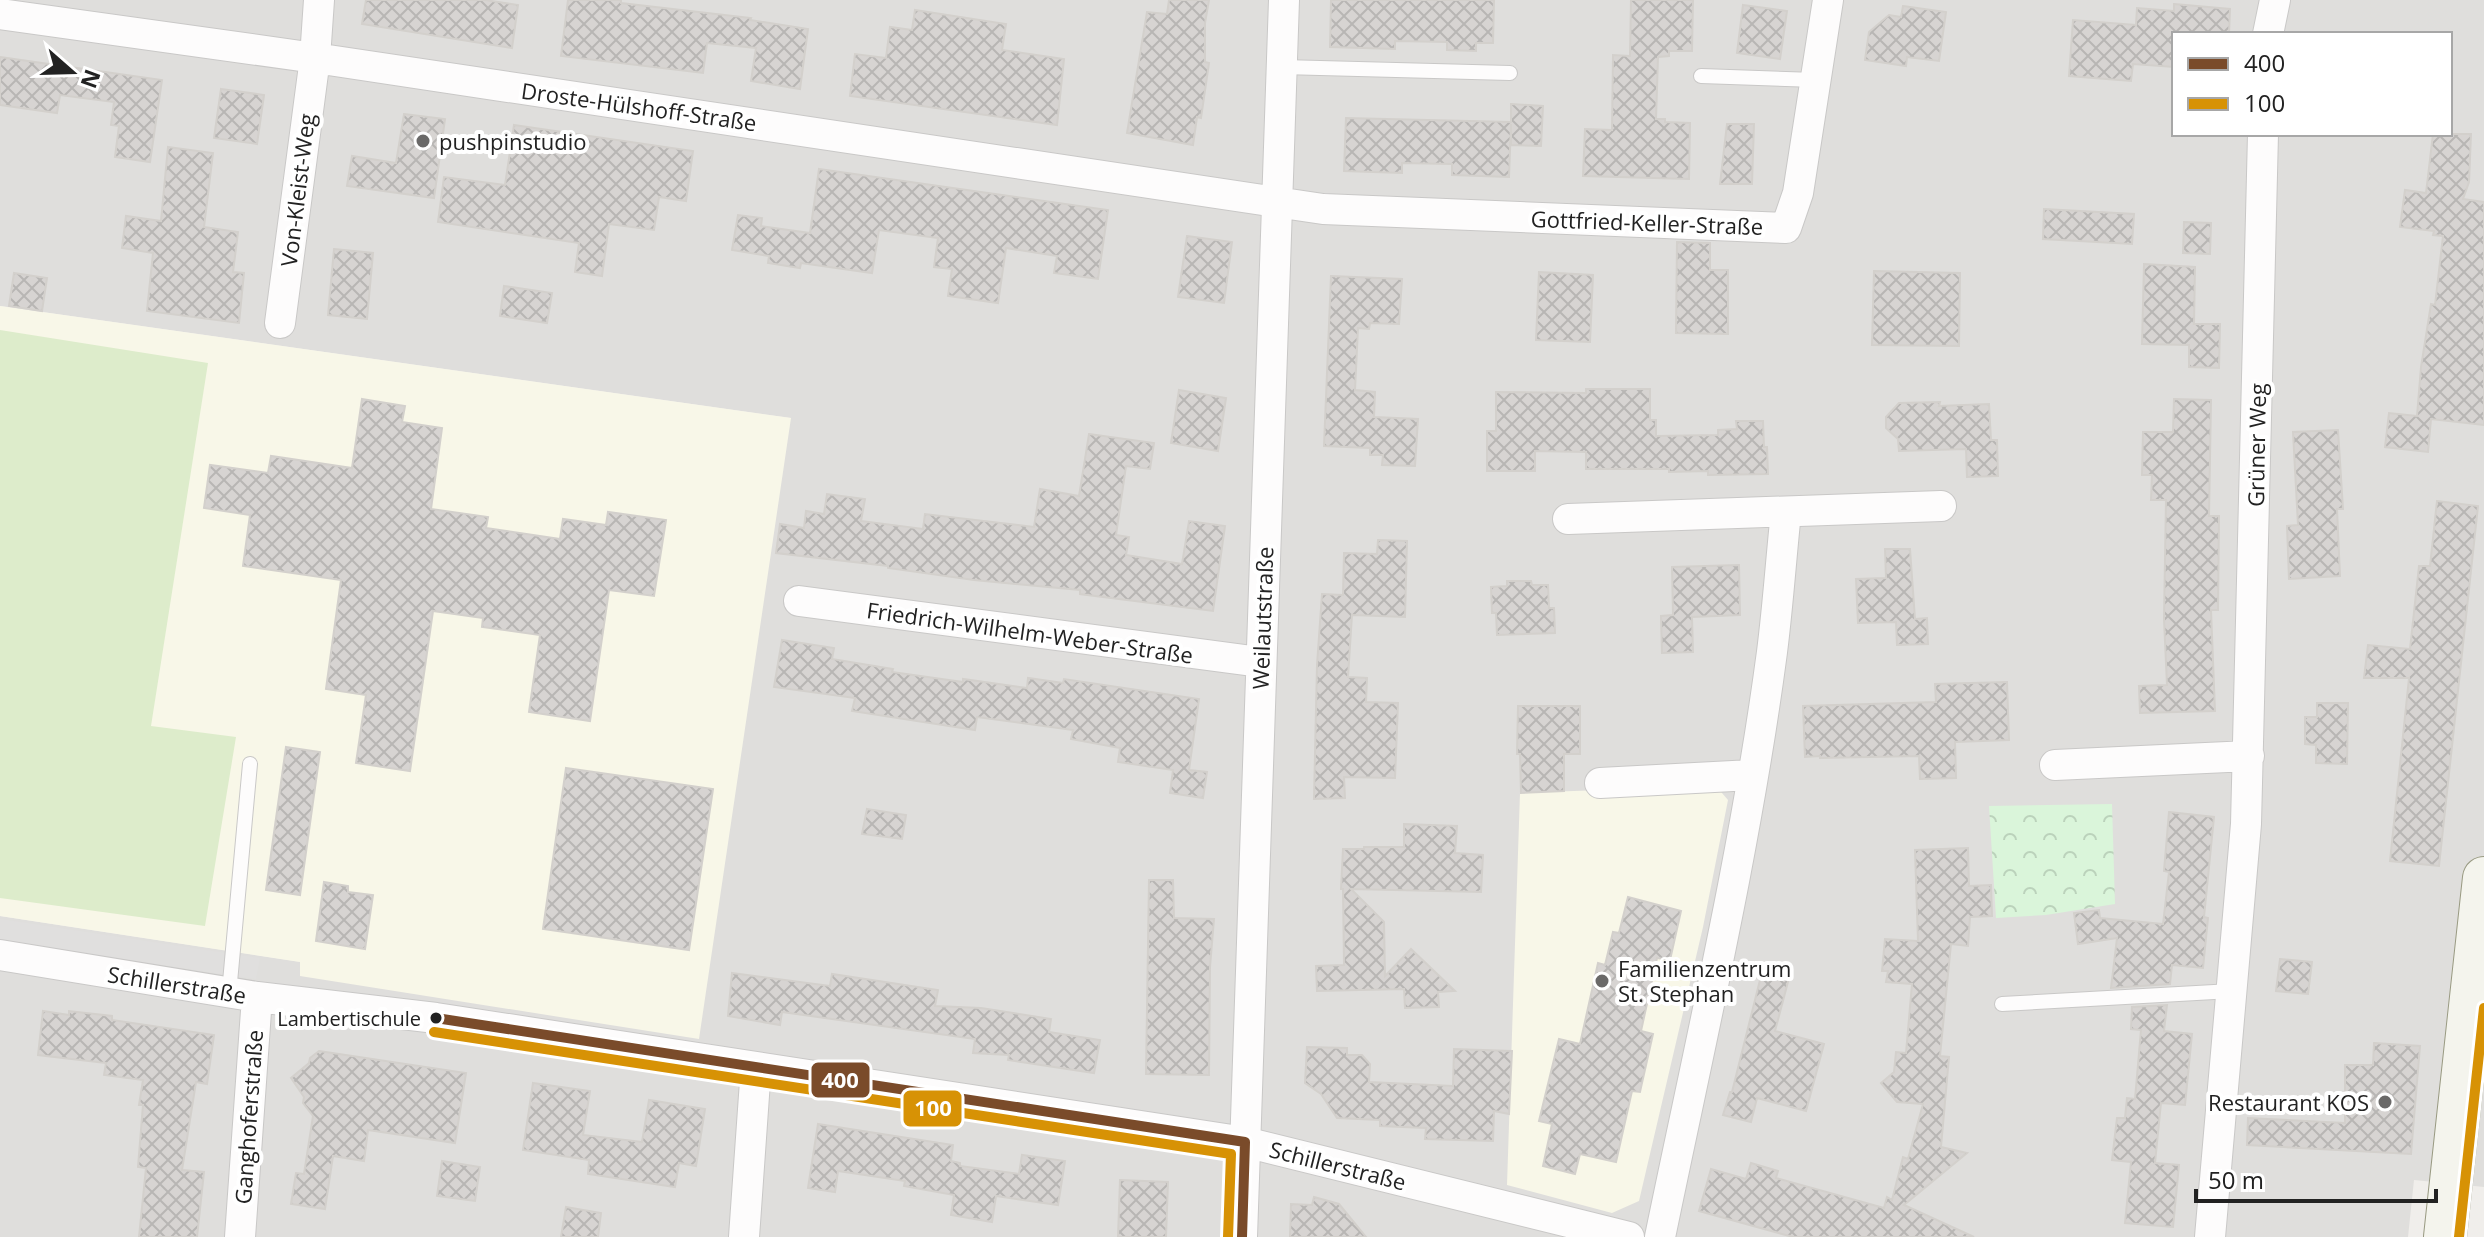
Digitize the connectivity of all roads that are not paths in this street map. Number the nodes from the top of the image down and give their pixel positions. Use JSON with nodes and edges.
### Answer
{"nodes":[{"id":1,"x":319,"y":0,"type":"edge"},
{"id":2,"x":1284,"y":0,"type":"edge"},
{"id":3,"x":1828,"y":0,"type":"edge"},
{"id":4,"x":2275,"y":0,"type":"edge"},
{"id":5,"x":0,"y":14,"type":"edge"},
{"id":6,"x":2268,"y":32,"type":"edge"},
{"id":7,"x":315,"y":58,"type":"junction"},
{"id":8,"x":1282,"y":67,"type":"junction"},
{"id":9,"x":1510,"y":73,"type":"dead end"},
{"id":10,"x":1701,"y":76,"type":"dead end"},
{"id":11,"x":1816,"y":80,"type":"junction"},
{"id":12,"x":2263,"y":136,"type":"edge"},
{"id":13,"x":1277,"y":201,"type":"junction"},
{"id":14,"x":280,"y":323,"type":"dead end"},
{"id":15,"x":1941,"y":506,"type":"dead end"},
{"id":16,"x":1786,"y":512,"type":"junction"},
{"id":17,"x":1568,"y":519,"type":"dead end"},
{"id":18,"x":799,"y":601,"type":"dead end"},
{"id":19,"x":1260,"y":662,"type":"junction"},
{"id":20,"x":2249,"y":756,"type":"junction"},
{"id":21,"x":250,"y":764,"type":"dead end"},
{"id":22,"x":2055,"y":765,"type":"dead end"},
{"id":23,"x":1752,"y":775,"type":"junction"},
{"id":24,"x":1600,"y":783,"type":"dead end"},
{"id":25,"x":2484,"y":878,"type":"edge"},
{"id":26,"x":2482,"y":919,"type":"edge"},
{"id":27,"x":0,"y":955,"type":"edge"},
{"id":28,"x":2479,"y":975,"type":"edge"},
{"id":29,"x":2232,"y":991,"type":"junction"},
{"id":30,"x":243,"y":995,"type":"junction"},
{"id":31,"x":2002,"y":1004,"type":"dead end"},
{"id":32,"x":756,"y":1067,"type":"junction"},
{"id":33,"x":1245,"y":1142,"type":"junction"},
{"id":34,"x":240,"y":1237,"type":"edge"},
{"id":35,"x":744,"y":1237,"type":"edge"},
{"id":36,"x":1242,"y":1237,"type":"edge"},
{"id":37,"x":1629,"y":1237,"type":"edge"},
{"id":38,"x":1660,"y":1237,"type":"edge"},
{"id":39,"x":2210,"y":1237,"type":"edge"},
{"id":40,"x":2445,"y":1237,"type":"edge"}],
"edges":[{"from":1,"to":7,"type":"street","name":"Von-Kleist-Weg"},
{"from":2,"to":8,"type":"street","name":"Weilautstraße"},
{"from":3,"to":11,"type":"street","name":"Gottfried-Keller-Straße"},
{"from":4,"to":6,"type":"street"},
{"from":5,"to":7,"type":"street","name":"Droste-Hülshoff-Straße"},
{"from":7,"to":13,"type":"street","name":"Droste-Hülshoff-Straße"},
{"from":7,"to":14,"type":"street","name":"Von-Kleist-Weg"},
{"from":8,"to":9,"type":"lane"},
{"from":8,"to":13,"type":"street","name":"Weilautstraße"},
{"from":10,"to":11,"type":"lane"},
{"from":11,"to":13,"type":"street","name":"Gottfried-Keller-Straße"},
{"from":12,"to":20,"type":"street","name":"Grüner Weg"},
{"from":13,"to":19,"type":"street","name":"Weilautstraße"},
{"from":15,"to":16,"type":"street"},
{"from":16,"to":17,"type":"street"},
{"from":16,"to":23,"type":"street"},
{"from":18,"to":19,"type":"street","name":"Friedrich-Wilhelm-Weber-Straße"},
{"from":19,"to":33,"type":"street","name":"Weilautstraße"},
{"from":20,"to":22,"type":"street"},
{"from":20,"to":29,"type":"street","name":"Grüner Weg"},
{"from":21,"to":30,"type":"lane"},
{"from":23,"to":24,"type":"street"},
{"from":23,"to":38,"type":"street"},
{"from":25,"to":26,"type":"main road"},
{"from":26,"to":28,"type":"main road"},
{"from":27,"to":30,"type":"street","name":"Schillerstraße"},
{"from":28,"to":40,"type":"main road"},
{"from":29,"to":31,"type":"lane"},
{"from":29,"to":39,"type":"street","name":"Grüner Weg"},
{"from":30,"to":32,"type":"street","name":"Schillerstraße"},
{"from":30,"to":34,"type":"street","name":"Ganghoferstraße"},
{"from":32,"to":33,"type":"street","name":"Schillerstraße"},
{"from":32,"to":35,"type":"street"},
{"from":33,"to":36,"type":"street","name":"Weilautstraße"},
{"from":33,"to":37,"type":"street","name":"Schillerstraße"}]}
